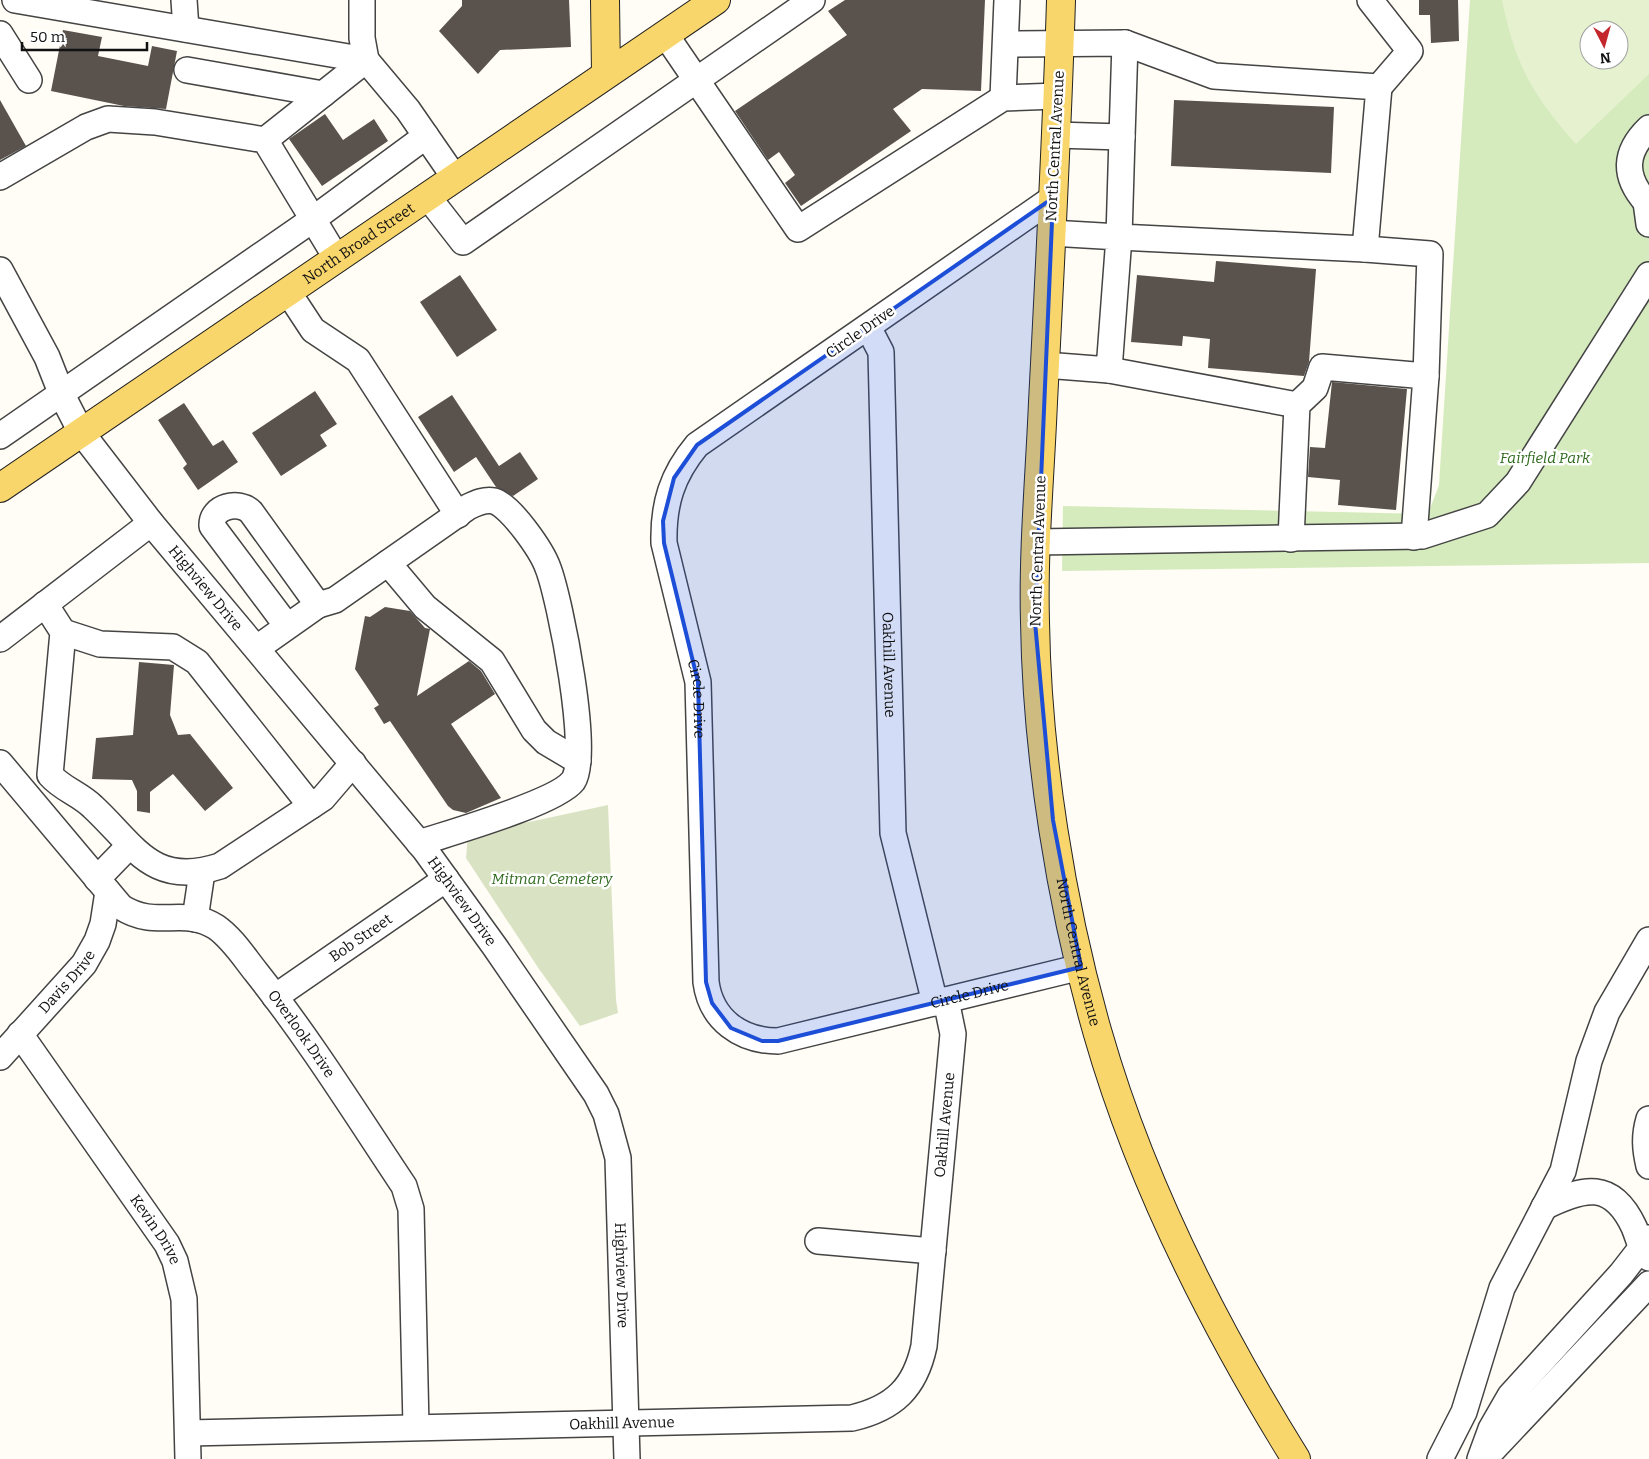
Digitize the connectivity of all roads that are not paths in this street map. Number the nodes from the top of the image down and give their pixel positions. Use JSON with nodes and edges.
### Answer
{"nodes":[{"id":1,"x":15,"y":0,"type":"edge"},
{"id":2,"x":184,"y":0,"type":"edge"},
{"id":3,"x":362,"y":0,"type":"edge"},
{"id":4,"x":605,"y":0,"type":"edge"},
{"id":5,"x":716,"y":0,"type":"edge"},
{"id":6,"x":812,"y":0,"type":"edge"},
{"id":7,"x":1006,"y":0,"type":"edge"},
{"id":8,"x":1061,"y":0,"type":"edge"},
{"id":9,"x":1370,"y":0,"type":"edge"},
{"id":10,"x":186,"y":29,"type":"junction"},
{"id":11,"x":0,"y":34,"type":"edge"},
{"id":12,"x":665,"y":34,"type":"junction"},
{"id":13,"x":1060,"y":42,"type":"junction"},
{"id":14,"x":1125,"y":43,"type":"junction"},
{"id":15,"x":1006,"y":44,"type":"junction"},
{"id":16,"x":366,"y":60,"type":"junction"},
{"id":17,"x":187,"y":70,"type":"dead end"},
{"id":18,"x":606,"y":74,"type":"junction"},
{"id":19,"x":29,"y":80,"type":"dead end"},
{"id":20,"x":697,"y":81,"type":"junction"},
{"id":21,"x":1379,"y":87,"type":"junction"},
{"id":22,"x":323,"y":94,"type":"junction"},
{"id":23,"x":1058,"y":96,"type":"junction"},
{"id":24,"x":1003,"y":98,"type":"junction"},
{"id":25,"x":1649,"y":128,"type":"edge"},
{"id":26,"x":1056,"y":135,"type":"junction"},
{"id":27,"x":426,"y":136,"type":"junction"},
{"id":28,"x":1122,"y":137,"type":"junction"},
{"id":29,"x":265,"y":140,"type":"junction"},
{"id":30,"x":0,"y":178,"type":"edge"},
{"id":31,"x":455,"y":178,"type":"junction"},
{"id":32,"x":428,"y":197,"type":"junction"},
{"id":33,"x":1053,"y":198,"type":"junction"},
{"id":34,"x":1648,"y":210,"type":"edge"},
{"id":35,"x":312,"y":220,"type":"junction"},
{"id":36,"x":1051,"y":233,"type":"junction"},
{"id":37,"x":1119,"y":237,"type":"junction"},
{"id":38,"x":1365,"y":249,"type":"junction"},
{"id":39,"x":337,"y":259,"type":"junction"},
{"id":40,"x":0,"y":270,"type":"edge"},
{"id":41,"x":1649,"y":275,"type":"edge"},
{"id":42,"x":288,"y":292,"type":"junction"},
{"id":43,"x":868,"y":326,"type":"junction"},
{"id":44,"x":1045,"y":365,"type":"junction"},
{"id":45,"x":1109,"y":370,"type":"junction"},
{"id":46,"x":1426,"y":376,"type":"junction"},
{"id":47,"x":62,"y":395,"type":"junction"},
{"id":48,"x":1297,"y":405,"type":"junction"},
{"id":49,"x":81,"y":432,"type":"junction"},
{"id":50,"x":0,"y":436,"type":"edge"},
{"id":51,"x":0,"y":488,"type":"edge"},
{"id":52,"x":458,"y":515,"type":"junction"},
{"id":53,"x":152,"y":523,"type":"junction"},
{"id":54,"x":1414,"y":536,"type":"junction"},
{"id":55,"x":1291,"y":539,"type":"junction"},
{"id":56,"x":1036,"y":542,"type":"junction"},
{"id":57,"x":388,"y":563,"type":"junction"},
{"id":58,"x":45,"y":604,"type":"junction"},
{"id":59,"x":318,"y":605,"type":"junction"},
{"id":60,"x":287,"y":626,"type":"junction"},
{"id":61,"x":63,"y":632,"type":"junction"},
{"id":62,"x":0,"y":639,"type":"edge"},
{"id":63,"x":257,"y":648,"type":"junction"},
{"id":64,"x":578,"y":761,"type":"junction"},
{"id":65,"x":0,"y":763,"type":"edge"},
{"id":66,"x":352,"y":763,"type":"junction"},
{"id":67,"x":54,"y":780,"type":"junction"},
{"id":68,"x":30,"y":799,"type":"junction"},
{"id":69,"x":310,"y":806,"type":"junction"},
{"id":70,"x":419,"y":843,"type":"junction"},
{"id":71,"x":129,"y":846,"type":"junction"},
{"id":72,"x":202,"y":872,"type":"junction"},
{"id":73,"x":446,"y":879,"type":"junction"},
{"id":74,"x":102,"y":885,"type":"junction"},
{"id":75,"x":195,"y":919,"type":"junction"},
{"id":76,"x":1646,"y":949,"type":"edge"},
{"id":77,"x":1081,"y":967,"type":"junction"},
{"id":78,"x":275,"y":997,"type":"junction"},
{"id":79,"x":940,"y":1002,"type":"junction"},
{"id":80,"x":20,"y":1034,"type":"junction"},
{"id":81,"x":0,"y":1057,"type":"edge"},
{"id":82,"x":1649,"y":1120,"type":"edge"},
{"id":83,"x":1649,"y":1166,"type":"edge"},
{"id":84,"x":1544,"y":1207,"type":"junction"},
{"id":85,"x":818,"y":1241,"type":"dead end"},
{"id":86,"x":1646,"y":1248,"type":"edge"},
{"id":87,"x":933,"y":1252,"type":"junction"},
{"id":88,"x":1649,"y":1284,"type":"edge"},
{"id":89,"x":626,"y":1422,"type":"junction"},
{"id":90,"x":416,"y":1426,"type":"junction"},
{"id":91,"x":188,"y":1433,"type":"junction"},
{"id":92,"x":188,"y":1459,"type":"edge"},
{"id":93,"x":627,"y":1459,"type":"edge"},
{"id":94,"x":1296,"y":1459,"type":"edge"},
{"id":95,"x":1440,"y":1459,"type":"edge"},
{"id":96,"x":1480,"y":1459,"type":"edge"},
{"id":97,"x":1484,"y":1459,"type":"edge"}],
"edges":[{"from":1,"to":10,"type":"street"},
{"from":2,"to":10,"type":"street"},
{"from":3,"to":16,"type":"street"},
{"from":4,"to":18,"type":"main road"},
{"from":5,"to":12,"type":"main road","name":"North Broad Street"},
{"from":6,"to":20,"type":"street"},
{"from":7,"to":15,"type":"street"},
{"from":8,"to":13,"type":"main road","name":"North Central Avenue"},
{"from":9,"to":21,"type":"street"},
{"from":10,"to":16,"type":"street"},
{"from":11,"to":19,"type":"street"},
{"from":12,"to":18,"type":"main road","name":"North Broad Street"},
{"from":12,"to":20,"type":"street"},
{"from":13,"to":14,"type":"street"},
{"from":13,"to":15,"type":"street"},
{"from":13,"to":23,"type":"main road","name":"North Central Avenue"},
{"from":14,"to":21,"type":"street"},
{"from":14,"to":28,"type":"street"},
{"from":15,"to":24,"type":"street"},
{"from":16,"to":22,"type":"street"},
{"from":16,"to":27,"type":"street"},
{"from":17,"to":22,"type":"street"},
{"from":18,"to":31,"type":"main road","name":"North Broad Street"},
{"from":20,"to":24,"type":"street"},
{"from":20,"to":32,"type":"street"},
{"from":21,"to":38,"type":"street"},
{"from":22,"to":29,"type":"street"},
{"from":23,"to":24,"type":"street"},
{"from":23,"to":26,"type":"main road","name":"North Central Avenue"},
{"from":25,"to":34,"type":"street"},
{"from":26,"to":28,"type":"street"},
{"from":26,"to":33,"type":"main road","name":"North Central Avenue"},
{"from":27,"to":31,"type":"street"},
{"from":27,"to":35,"type":"street"},
{"from":28,"to":37,"type":"street"},
{"from":29,"to":30,"type":"street"},
{"from":29,"to":35,"type":"street"},
{"from":31,"to":32,"type":"main road","name":"North Broad Street"},
{"from":32,"to":39,"type":"main road","name":"North Broad Street"},
{"from":33,"to":36,"type":"main road","name":"North Central Avenue"},
{"from":33,"to":43,"type":"street","name":"Circle Drive"},
{"from":35,"to":39,"type":"street"},
{"from":35,"to":47,"type":"street"},
{"from":36,"to":37,"type":"street"},
{"from":36,"to":44,"type":"main road","name":"North Central Avenue"},
{"from":37,"to":38,"type":"street"},
{"from":37,"to":45,"type":"street"},
{"from":38,"to":46,"type":"street"},
{"from":39,"to":42,"type":"main road","name":"North Broad Street"},
{"from":40,"to":47,"type":"street","name":"Highview Drive"},
{"from":41,"to":54,"type":"street"},
{"from":42,"to":49,"type":"main road","name":"North Broad Street"},
{"from":42,"to":52,"type":"street"},
{"from":43,"to":79,"type":"street","name":"Oakhill Avenue"},
{"from":43,"to":79,"type":"street","name":"Circle Drive"},
{"from":44,"to":45,"type":"street"},
{"from":44,"to":56,"type":"main road","name":"North Central Avenue"},
{"from":45,"to":48,"type":"street"},
{"from":46,"to":48,"type":"street"},
{"from":46,"to":54,"type":"street"},
{"from":47,"to":49,"type":"street","name":"Highview Drive"},
{"from":47,"to":50,"type":"street"},
{"from":48,"to":55,"type":"street"},
{"from":49,"to":51,"type":"main road","name":"North Broad Street"},
{"from":49,"to":53,"type":"street","name":"Highview Drive"},
{"from":52,"to":57,"type":"street"},
{"from":52,"to":64,"type":"street"},
{"from":53,"to":58,"type":"street"},
{"from":53,"to":63,"type":"street","name":"Highview Drive"},
{"from":54,"to":55,"type":"street"},
{"from":55,"to":56,"type":"street"},
{"from":56,"to":77,"type":"main road","name":"North Central Avenue"},
{"from":57,"to":59,"type":"street"},
{"from":57,"to":64,"type":"street"},
{"from":58,"to":61,"type":"street"},
{"from":58,"to":62,"type":"street"},
{"from":59,"to":60,"type":"street"},
{"from":59,"to":60,"type":"street"},
{"from":60,"to":63,"type":"street"},
{"from":61,"to":67,"type":"street"},
{"from":61,"to":69,"type":"street"},
{"from":63,"to":66,"type":"street","name":"Highview Drive"},
{"from":64,"to":70,"type":"street"},
{"from":65,"to":68,"type":"street","name":"Overlook Drive"},
{"from":66,"to":69,"type":"street"},
{"from":66,"to":70,"type":"street","name":"Highview Drive"},
{"from":67,"to":68,"type":"street"},
{"from":67,"to":71,"type":"street"},
{"from":68,"to":74,"type":"street","name":"Overlook Drive"},
{"from":69,"to":72,"type":"street"},
{"from":70,"to":73,"type":"street","name":"Highview Drive"},
{"from":71,"to":72,"type":"street"},
{"from":71,"to":74,"type":"street"},
{"from":72,"to":75,"type":"street"},
{"from":73,"to":78,"type":"street","name":"Bob Street"},
{"from":73,"to":89,"type":"street","name":"Highview Drive"},
{"from":74,"to":75,"type":"street","name":"Overlook Drive"},
{"from":74,"to":80,"type":"street","name":"Davis Drive"},
{"from":75,"to":78,"type":"street","name":"Overlook Drive"},
{"from":76,"to":84,"type":"street"},
{"from":77,"to":79,"type":"street","name":"Circle Drive"},
{"from":77,"to":94,"type":"main road","name":"North Central Avenue"},
{"from":78,"to":90,"type":"street","name":"Overlook Drive"},
{"from":79,"to":87,"type":"street","name":"Oakhill Avenue"},
{"from":80,"to":81,"type":"street","name":"Davis Drive"},
{"from":80,"to":91,"type":"street","name":"Kevin Drive"},
{"from":82,"to":83,"type":"street"},
{"from":84,"to":86,"type":"street"},
{"from":84,"to":95,"type":"street"},
{"from":85,"to":87,"type":"street"},
{"from":86,"to":96,"type":"street"},
{"from":87,"to":89,"type":"street","name":"Oakhill Avenue"},
{"from":88,"to":97,"type":"street"},
{"from":89,"to":90,"type":"street","name":"Oakhill Avenue"},
{"from":89,"to":93,"type":"street","name":"Highview Drive"},
{"from":90,"to":91,"type":"street","name":"Oakhill Avenue"},
{"from":91,"to":92,"type":"street","name":"Kevin Drive"}]}
